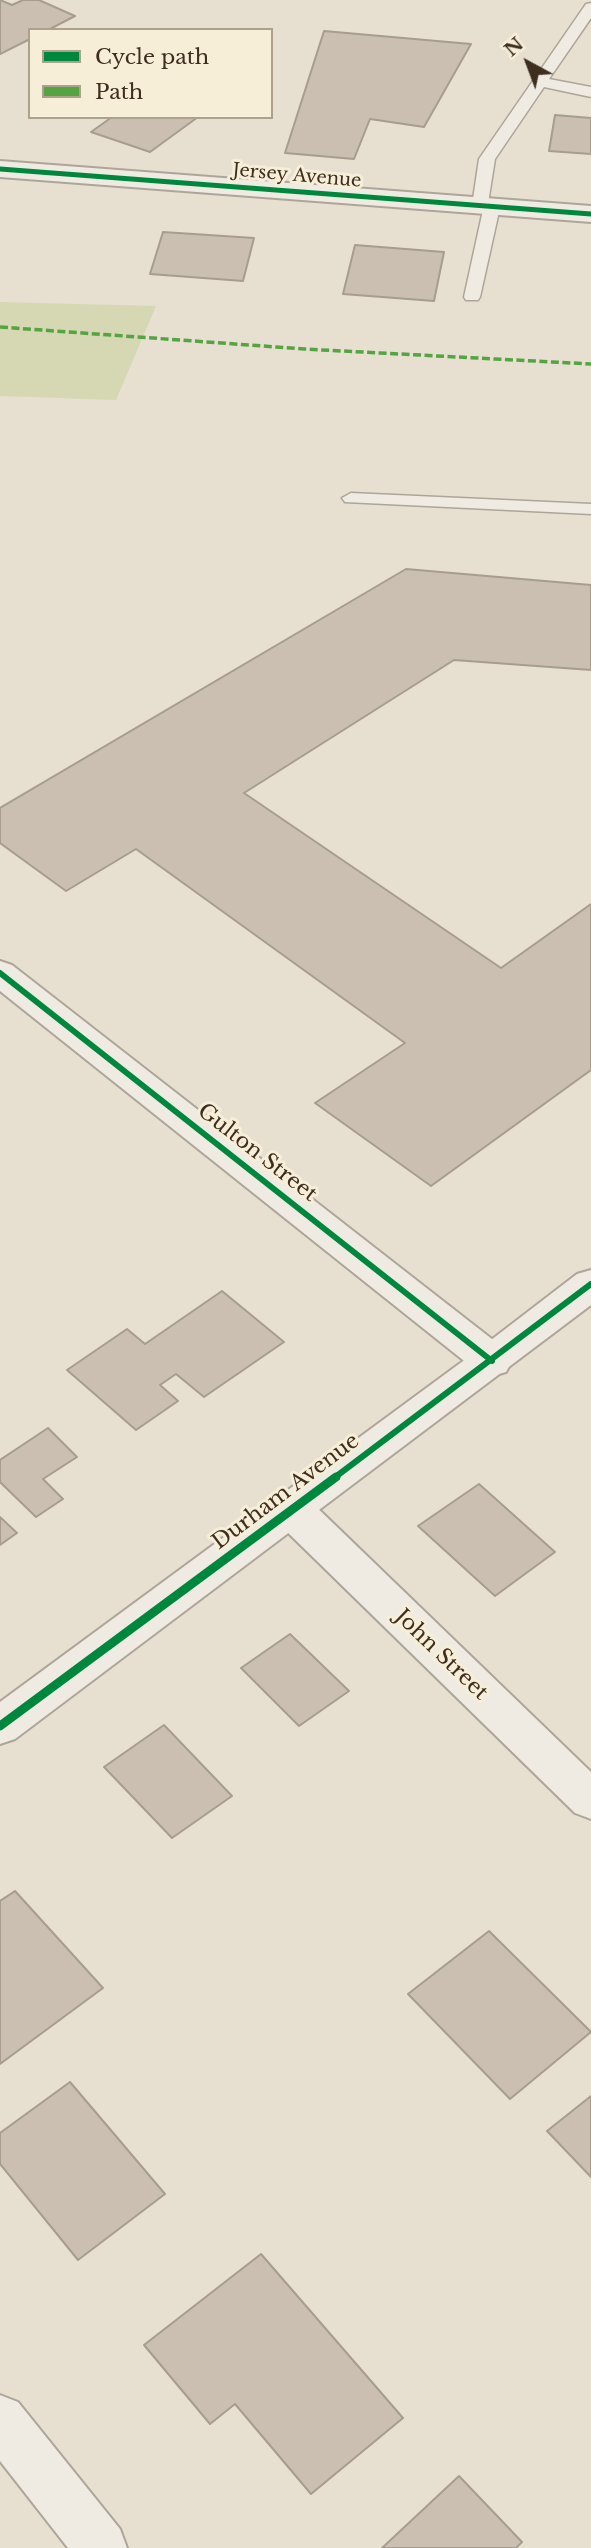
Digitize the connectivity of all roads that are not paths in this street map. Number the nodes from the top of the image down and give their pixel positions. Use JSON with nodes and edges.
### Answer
{"nodes":[{"id":1,"x":591,"y":7,"type":"edge"},
{"id":2,"x":540,"y":82,"type":"junction"},
{"id":3,"x":591,"y":92,"type":"edge"},
{"id":4,"x":0,"y":169,"type":"edge"},
{"id":5,"x":486,"y":207,"type":"junction"},
{"id":6,"x":591,"y":214,"type":"edge"},
{"id":7,"x":472,"y":297,"type":"dead end"},
{"id":8,"x":351,"y":498,"type":"dead end"},
{"id":9,"x":591,"y":509,"type":"edge"},
{"id":10,"x":0,"y":973,"type":"edge"},
{"id":11,"x":591,"y":1284,"type":"edge"},
{"id":12,"x":492,"y":1361,"type":"junction"},
{"id":13,"x":292,"y":1510,"type":"junction"},
{"id":14,"x":0,"y":1726,"type":"edge"},
{"id":15,"x":591,"y":1800,"type":"edge"},
{"id":16,"x":0,"y":2420,"type":"edge"},
{"id":17,"x":101,"y":2548,"type":"edge"}],
"edges":[{"from":1,"to":2,"type":"lane"},
{"from":2,"to":3,"type":"lane"},
{"from":2,"to":5,"type":"lane"},
{"from":4,"to":5,"type":"street","name":"Jersey Avenue"},
{"from":5,"to":6,"type":"street","name":"Jersey Avenue"},
{"from":5,"to":7,"type":"lane"},
{"from":8,"to":9,"type":"lane"},
{"from":10,"to":12,"type":"street","name":"Gulton Street"},
{"from":11,"to":12,"type":"street","name":"Durham Avenue"},
{"from":12,"to":13,"type":"street","name":"Durham Avenue"},
{"from":13,"to":14,"type":"street","name":"Durham Avenue"},
{"from":13,"to":15,"type":"street","name":"John Street"},
{"from":16,"to":17,"type":"street"}]}
